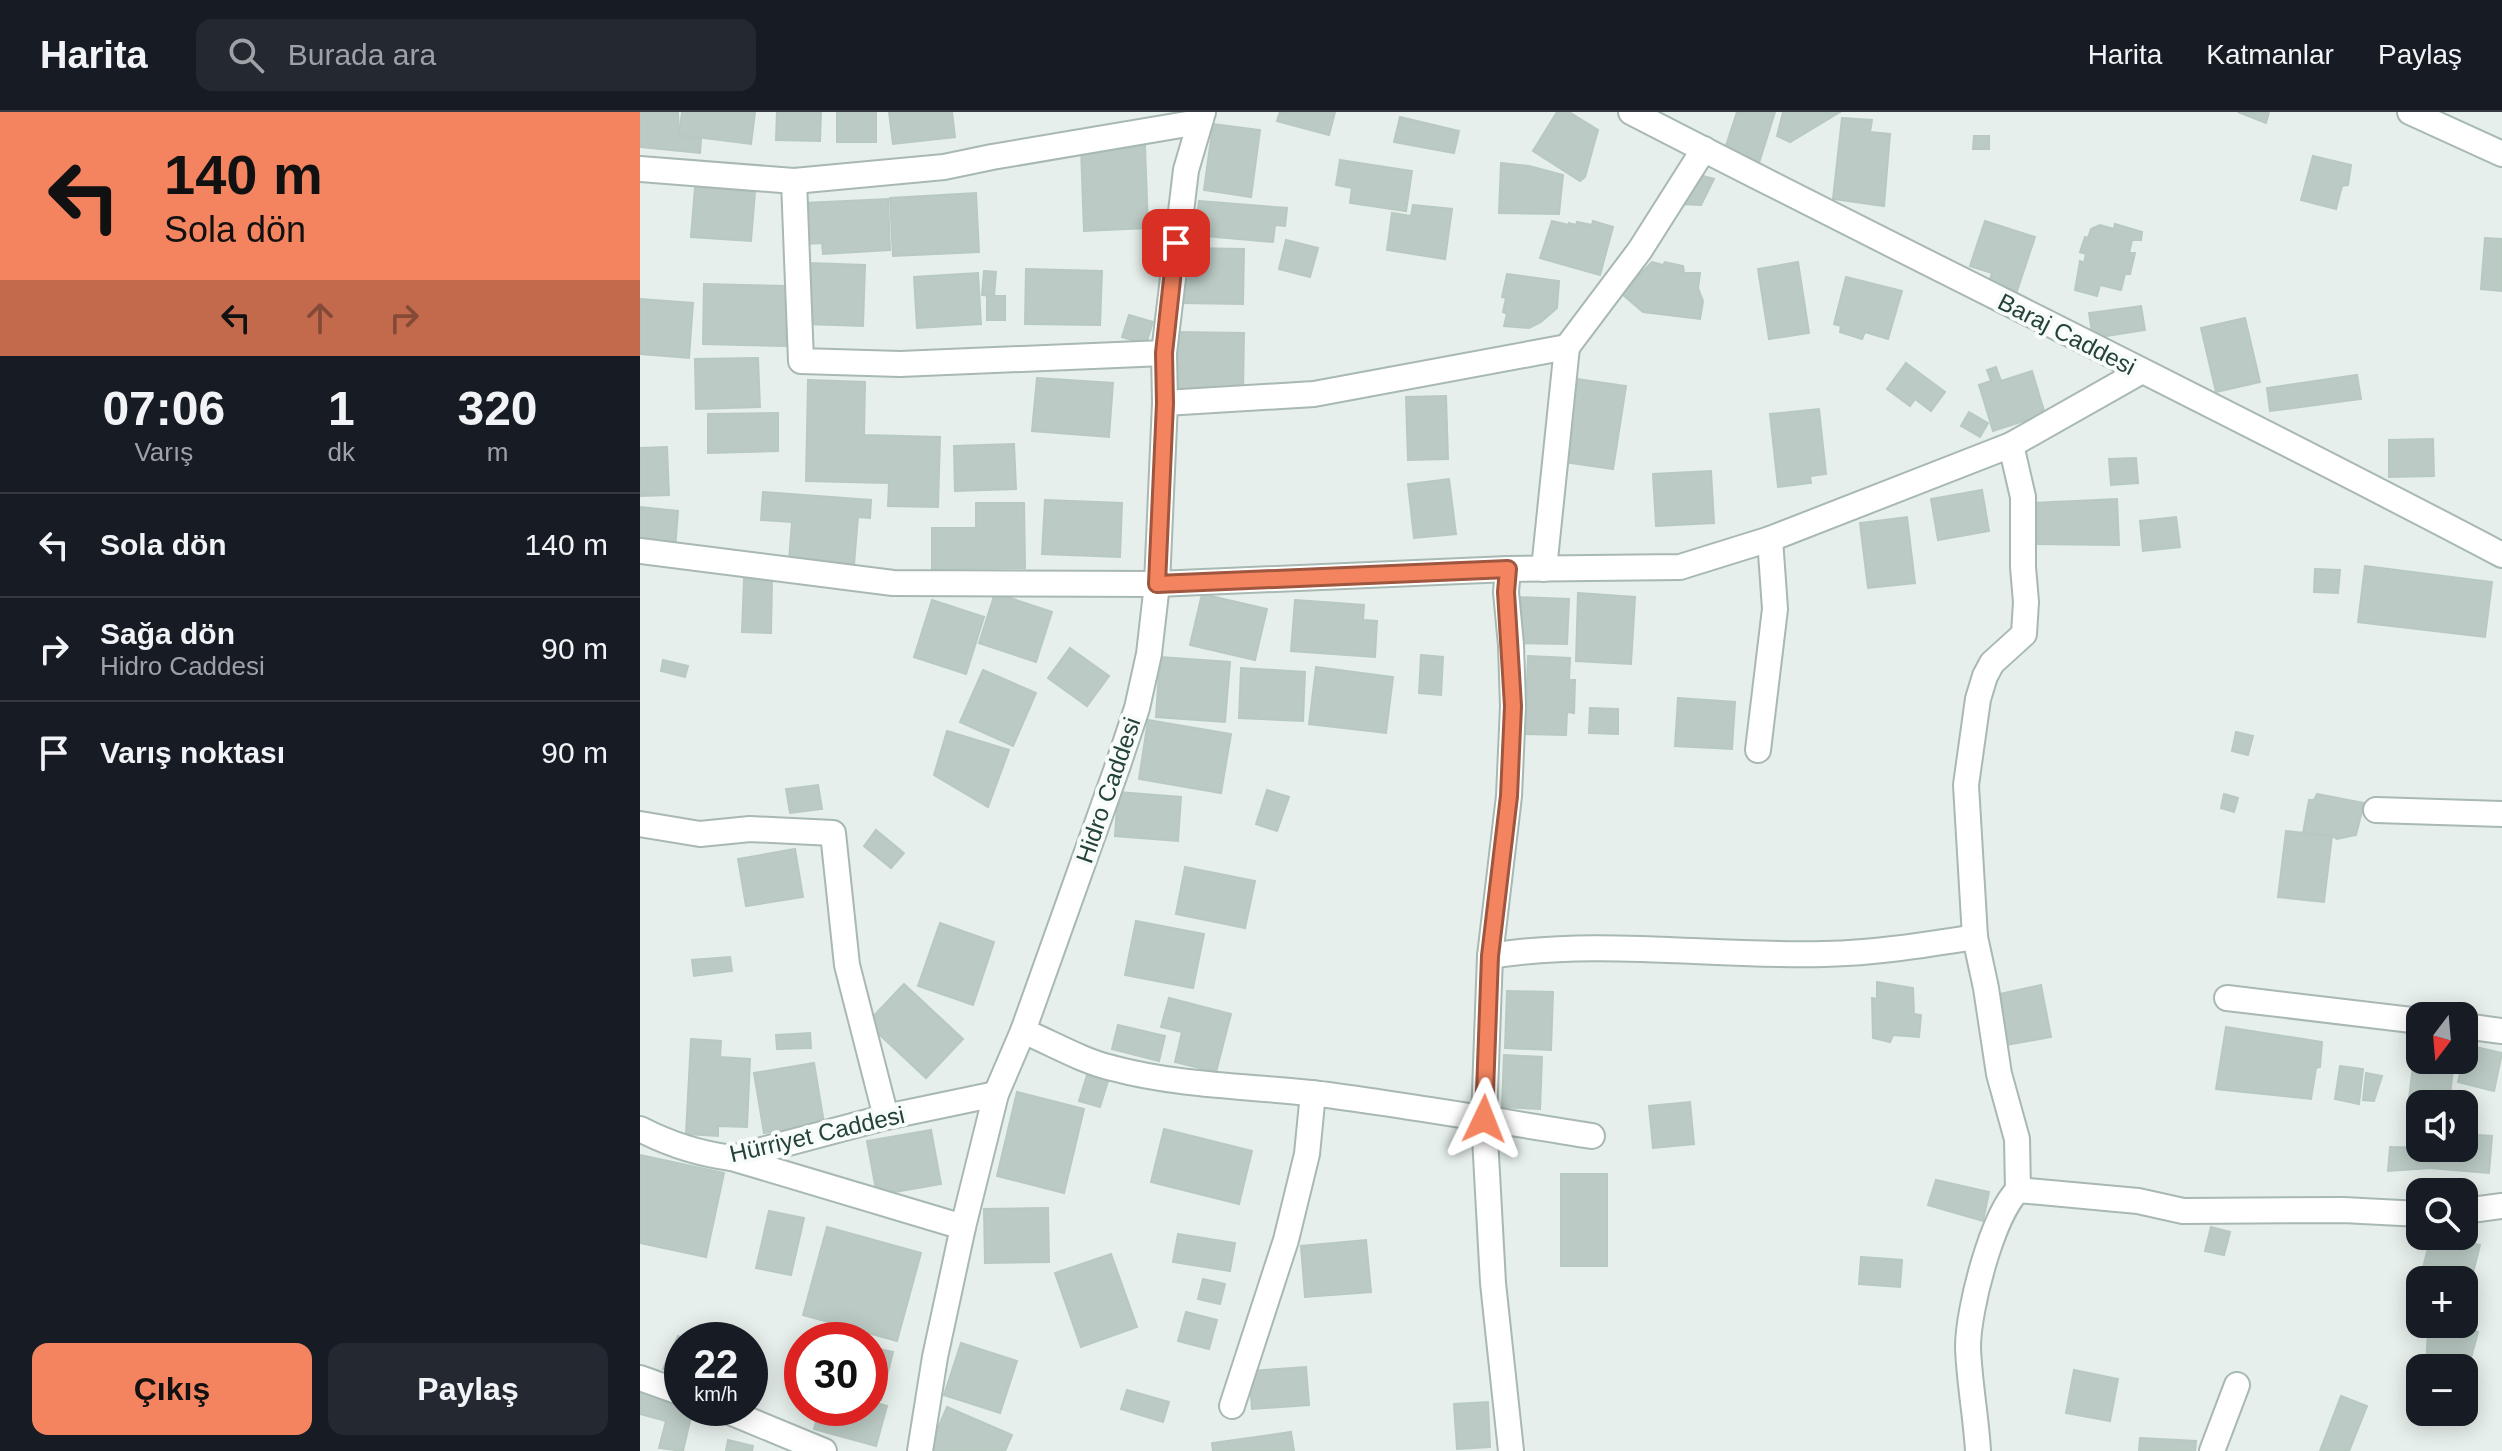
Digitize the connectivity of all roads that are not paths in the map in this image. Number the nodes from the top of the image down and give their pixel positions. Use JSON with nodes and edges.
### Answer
{"nodes":[{"id":1,"x":1631,"y":112,"type":"edge"},
{"id":2,"x":2410,"y":112,"type":"edge"},
{"id":3,"x":1201,"y":117,"type":"edge"},
{"id":4,"x":1704,"y":149,"type":"junction"},
{"id":5,"x":2502,"y":154,"type":"edge"},
{"id":6,"x":640,"y":169,"type":"edge"},
{"id":7,"x":794,"y":181,"type":"junction"},
{"id":8,"x":1567,"y":347,"type":"junction"},
{"id":9,"x":1164,"y":353,"type":"junction"},
{"id":10,"x":2140,"y":372,"type":"junction"},
{"id":11,"x":1165,"y":403,"type":"junction"},
{"id":12,"x":2011,"y":445,"type":"junction"},
{"id":13,"x":1770,"y":539,"type":"junction"},
{"id":14,"x":640,"y":551,"type":"edge"},
{"id":15,"x":2502,"y":555,"type":"edge"},
{"id":16,"x":1508,"y":569,"type":"junction"},
{"id":17,"x":1544,"y":569,"type":"junction"},
{"id":18,"x":1157,"y":584,"type":"junction"},
{"id":19,"x":1758,"y":750,"type":"dead end"},
{"id":20,"x":2376,"y":810,"type":"dead end"},
{"id":21,"x":2502,"y":814,"type":"edge"},
{"id":22,"x":640,"y":824,"type":"edge"},
{"id":23,"x":1975,"y":937,"type":"junction"},
{"id":24,"x":1490,"y":956,"type":"junction"},
{"id":25,"x":2227,"y":998,"type":"dead end"},
{"id":26,"x":2406,"y":1019,"type":"edge"},
{"id":27,"x":2478,"y":1028,"type":"edge"},
{"id":28,"x":1023,"y":1031,"type":"junction"},
{"id":29,"x":2502,"y":1031,"type":"edge"},
{"id":30,"x":1313,"y":1093,"type":"junction"},
{"id":31,"x":996,"y":1094,"type":"junction"},
{"id":32,"x":886,"y":1117,"type":"junction"},
{"id":33,"x":1484,"y":1119,"type":"junction"},
{"id":34,"x":640,"y":1129,"type":"edge"},
{"id":35,"x":1592,"y":1136,"type":"dead end"},
{"id":36,"x":732,"y":1158,"type":"junction"},
{"id":37,"x":2018,"y":1190,"type":"junction"},
{"id":38,"x":2502,"y":1206,"type":"edge"},
{"id":39,"x":2478,"y":1209,"type":"edge"},
{"id":40,"x":2406,"y":1213,"type":"edge"},
{"id":41,"x":963,"y":1227,"type":"junction"},
{"id":42,"x":640,"y":1378,"type":"edge"},
{"id":43,"x":2237,"y":1385,"type":"dead end"},
{"id":44,"x":664,"y":1387,"type":"edge"},
{"id":45,"x":1232,"y":1406,"type":"dead end"},
{"id":46,"x":764,"y":1426,"type":"edge"},
{"id":47,"x":824,"y":1451,"type":"edge"},
{"id":48,"x":920,"y":1451,"type":"edge"},
{"id":49,"x":1511,"y":1451,"type":"edge"},
{"id":50,"x":1978,"y":1451,"type":"edge"},
{"id":51,"x":2212,"y":1451,"type":"edge"}],
"edges":[{"from":1,"to":4,"type":"street","name":"Baraj Caddesi"},
{"from":2,"to":5,"type":"street"},
{"from":3,"to":7,"type":"street"},
{"from":3,"to":9,"type":"street","name":"Hidro Caddesi"},
{"from":4,"to":8,"type":"street"},
{"from":4,"to":10,"type":"street","name":"Baraj Caddesi"},
{"from":6,"to":7,"type":"street"},
{"from":7,"to":9,"type":"street"},
{"from":8,"to":11,"type":"street"},
{"from":8,"to":17,"type":"street"},
{"from":9,"to":11,"type":"street","name":"Hidro Caddesi"},
{"from":10,"to":12,"type":"street"},
{"from":10,"to":15,"type":"street","name":"Baraj Caddesi"},
{"from":11,"to":18,"type":"street","name":"Hidro Caddesi"},
{"from":12,"to":13,"type":"street"},
{"from":12,"to":23,"type":"street"},
{"from":13,"to":17,"type":"street"},
{"from":13,"to":19,"type":"street"},
{"from":14,"to":18,"type":"street"},
{"from":16,"to":17,"type":"street"},
{"from":16,"to":18,"type":"street"},
{"from":16,"to":24,"type":"street"},
{"from":18,"to":28,"type":"street","name":"Hidro Caddesi"},
{"from":20,"to":21,"type":"street"},
{"from":22,"to":32,"type":"street"},
{"from":23,"to":24,"type":"street"},
{"from":23,"to":37,"type":"street"},
{"from":24,"to":33,"type":"street"},
{"from":25,"to":26,"type":"street"},
{"from":27,"to":29,"type":"street"},
{"from":28,"to":30,"type":"street"},
{"from":28,"to":31,"type":"street","name":"Hidro Caddesi"},
{"from":30,"to":33,"type":"street"},
{"from":30,"to":45,"type":"street"},
{"from":31,"to":32,"type":"street","name":"Hürriyet Caddesi"},
{"from":31,"to":41,"type":"street","name":"Hidro Caddesi"},
{"from":32,"to":36,"type":"street","name":"Hürriyet Caddesi"},
{"from":33,"to":35,"type":"street"},
{"from":33,"to":49,"type":"street"},
{"from":34,"to":36,"type":"street","name":"Hürriyet Caddesi"},
{"from":36,"to":41,"type":"street"},
{"from":37,"to":40,"type":"street"},
{"from":37,"to":50,"type":"street"},
{"from":38,"to":39,"type":"street"},
{"from":41,"to":48,"type":"street","name":"Hidro Caddesi"},
{"from":42,"to":44,"type":"street"},
{"from":43,"to":51,"type":"street"},
{"from":46,"to":47,"type":"street"}]}
